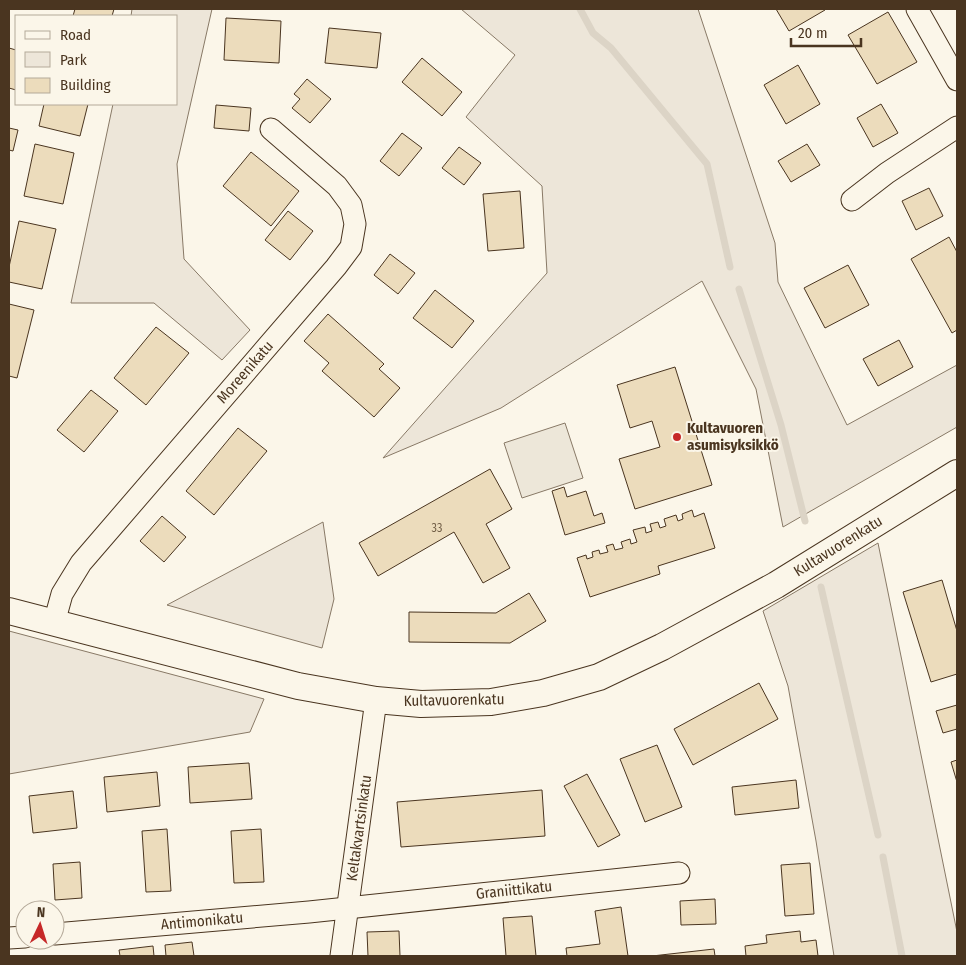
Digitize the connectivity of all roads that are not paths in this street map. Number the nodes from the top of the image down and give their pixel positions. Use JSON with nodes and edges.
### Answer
{"nodes":[{"id":1,"x":917,"y":9,"type":"edge"},
{"id":2,"x":957,"y":80,"type":"edge"},
{"id":3,"x":957,"y":127,"type":"edge"},
{"id":4,"x":270,"y":129,"type":"dead end"},
{"id":5,"x":852,"y":200,"type":"dead end"},
{"id":6,"x":957,"y":473,"type":"edge"},
{"id":7,"x":9,"y":611,"type":"edge"},
{"id":8,"x":54,"y":623,"type":"junction"},
{"id":9,"x":376,"y":700,"type":"junction"},
{"id":10,"x":679,"y":873,"type":"dead end"},
{"id":11,"x":348,"y":908,"type":"junction"},
{"id":12,"x":65,"y":933,"type":"edge"},
{"id":13,"x":341,"y":956,"type":"edge"}],
"edges":[{"from":1,"to":2,"type":"street"},
{"from":3,"to":5,"type":"street"},
{"from":4,"to":8,"type":"street","name":"Moreenikatu"},
{"from":6,"to":9,"type":"street","name":"Kultavuorenkatu"},
{"from":7,"to":8,"type":"street","name":"Kultavuorenkatu"},
{"from":8,"to":9,"type":"street","name":"Kultavuorenkatu"},
{"from":9,"to":11,"type":"street","name":"Keltakvartsinkatu"},
{"from":10,"to":11,"type":"street","name":"Graniittikatu"},
{"from":11,"to":12,"type":"street","name":"Antimonikatu"},
{"from":11,"to":13,"type":"street","name":"Keltakvartsinkatu"}]}
